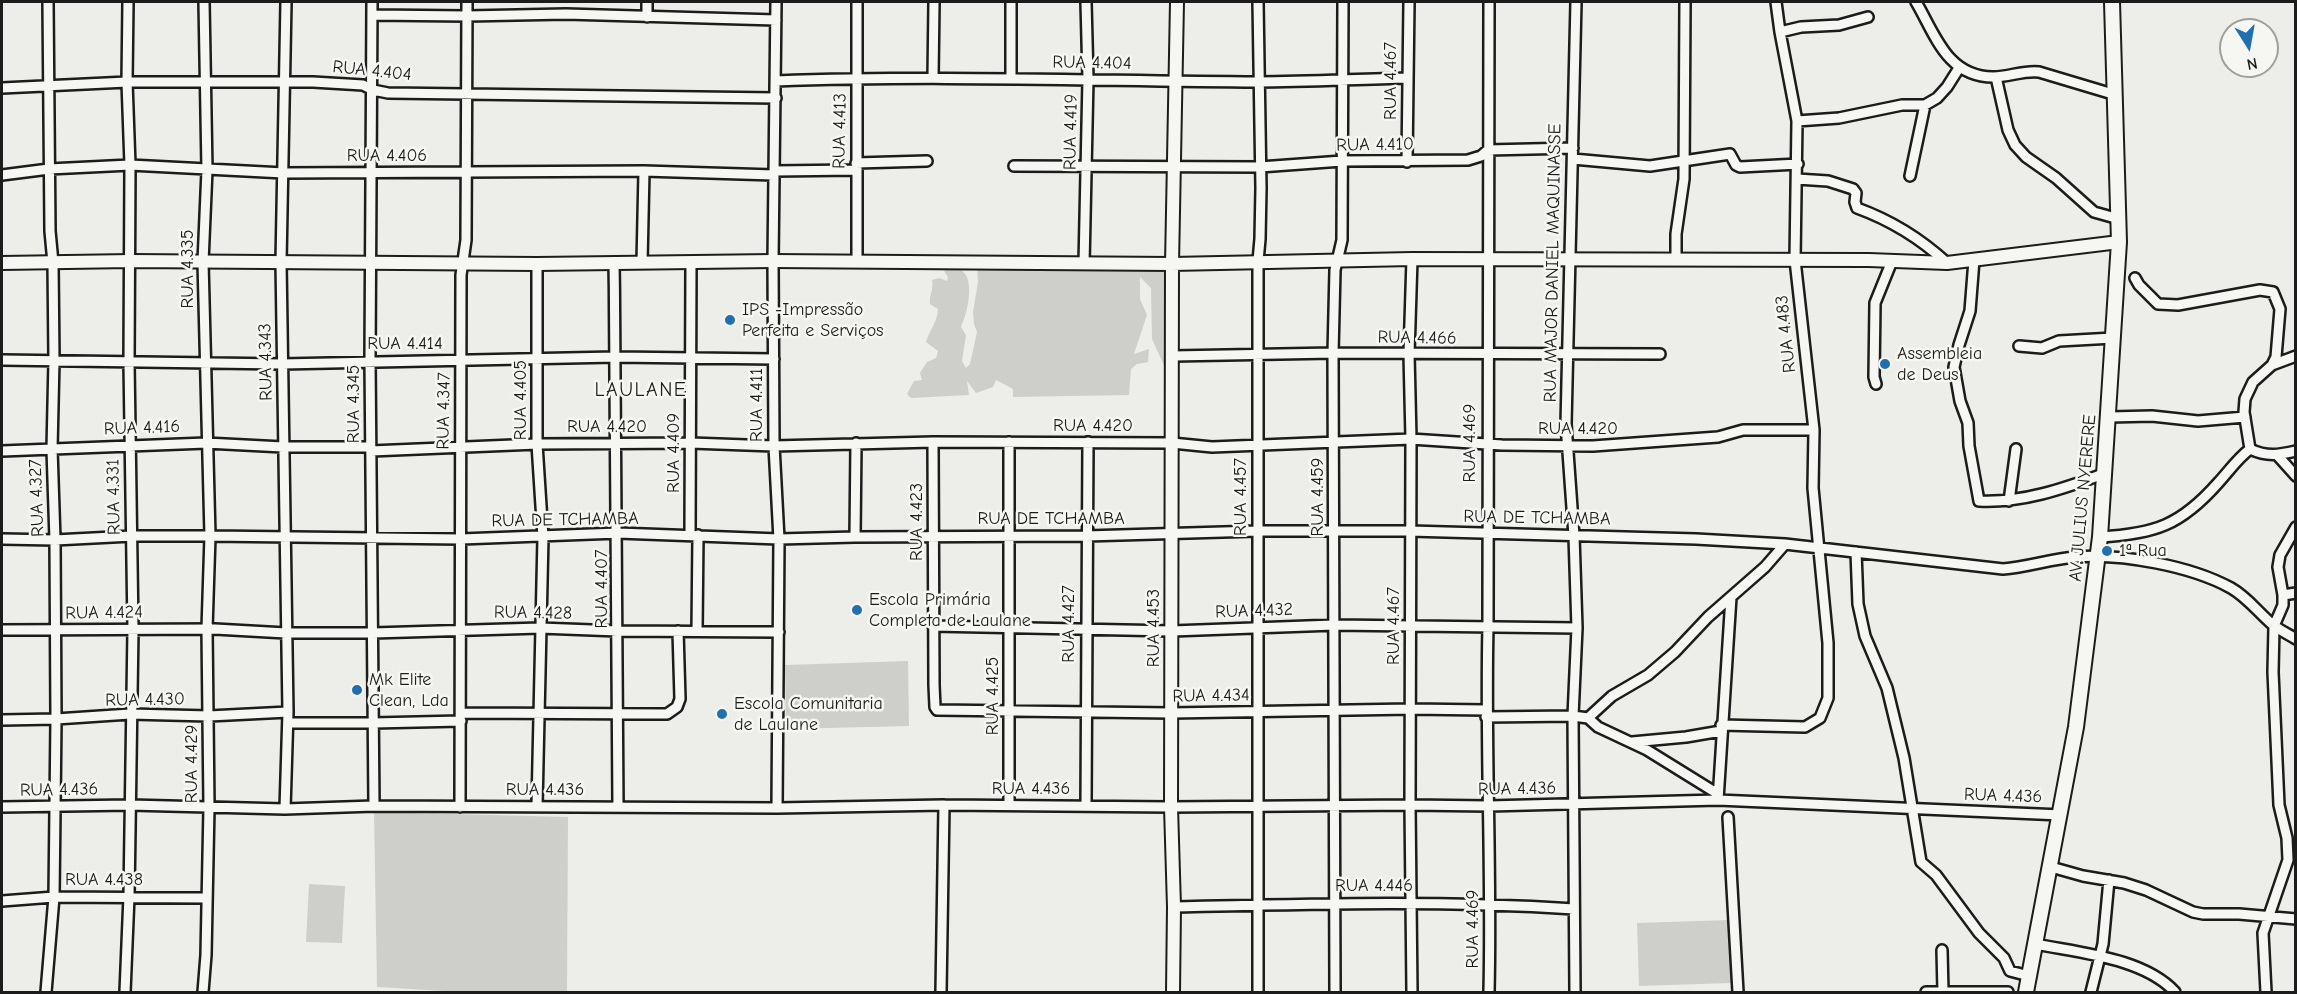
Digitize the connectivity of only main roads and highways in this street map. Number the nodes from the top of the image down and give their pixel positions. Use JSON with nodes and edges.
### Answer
{"nodes":[{"id":1,"x":2112,"y":2,"type":"edge"},
{"id":2,"x":2026,"y":993,"type":"edge"}],
"edges":[{"from":1,"to":2,"type":"main road","name":"AV. JULIUS NYERERE"}]}
